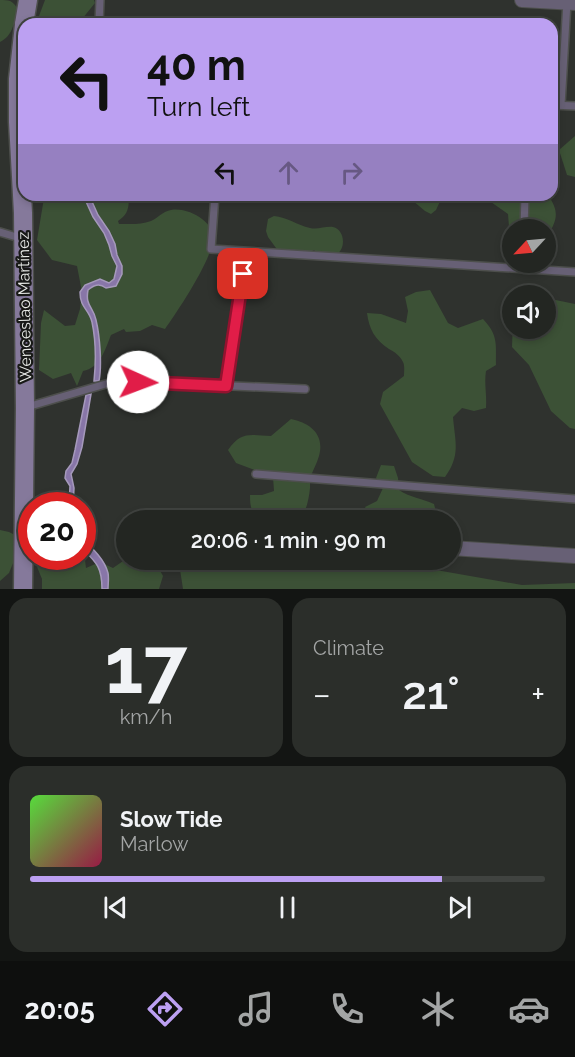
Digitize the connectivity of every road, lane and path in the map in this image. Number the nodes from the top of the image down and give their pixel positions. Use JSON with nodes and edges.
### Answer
{"nodes":[{"id":1,"x":28,"y":0,"type":"edge"},
{"id":2,"x":100,"y":0,"type":"edge"},
{"id":3,"x":522,"y":0,"type":"edge"},
{"id":4,"x":571,"y":3,"type":"edge"},
{"id":5,"x":25,"y":18,"type":"edge"},
{"id":6,"x":99,"y":18,"type":"edge"},
{"id":7,"x":18,"y":90,"type":"edge"},
{"id":8,"x":561,"y":105,"type":"joint"},
{"id":9,"x":575,"y":106,"type":"edge"},
{"id":10,"x":18,"y":122,"type":"edge"},
{"id":11,"x":21,"y":201,"type":"edge"},
{"id":12,"x":215,"y":201,"type":"edge"},
{"id":13,"x":525,"y":201,"type":"edge"},
{"id":14,"x":524,"y":219,"type":"edge"},
{"id":15,"x":0,"y":232,"type":"edge"},
{"id":16,"x":23,"y":238,"type":"junction"},
{"id":17,"x":246,"y":252,"type":"junction"},
{"id":18,"x":502,"y":265,"type":"edge"},
{"id":19,"x":556,"y":270,"type":"edge"},
{"id":20,"x":575,"y":272,"type":"edge"},
{"id":21,"x":226,"y":386,"type":"junction"},
{"id":22,"x":306,"y":389,"type":"dead end"},
{"id":23,"x":25,"y":408,"type":"junction"},
{"id":24,"x":256,"y":474,"type":"dead end"},
{"id":25,"x":575,"y":499,"type":"edge"},
{"id":26,"x":461,"y":549,"type":"edge"},
{"id":27,"x":575,"y":556,"type":"edge"},
{"id":28,"x":23,"y":589,"type":"edge"}],
"edges":[{"from":1,"to":5,"type":"main road","name":"Wenceslao Martínez"},
{"from":2,"to":6,"type":"lane"},
{"from":3,"to":4,"type":"street"},
{"from":4,"to":8,"type":"lane"},
{"from":7,"to":10,"type":"main road","name":"Wenceslao Martínez"},
{"from":8,"to":9,"type":"lane"},
{"from":11,"to":16,"type":"main road","name":"Wenceslao Martínez"},
{"from":12,"to":17,"type":"lane"},
{"from":13,"to":14,"type":"lane"},
{"from":15,"to":16,"type":"lane"},
{"from":16,"to":23,"type":"main road","name":"Wenceslao Martínez"},
{"from":17,"to":18,"type":"lane"},
{"from":17,"to":21,"type":"lane"},
{"from":19,"to":20,"type":"lane"},
{"from":21,"to":22,"type":"lane"},
{"from":21,"to":23,"type":"lane"},
{"from":23,"to":28,"type":"main road","name":"Wenceslao Martínez"},
{"from":24,"to":25,"type":"lane"},
{"from":26,"to":27,"type":"street"}]}
